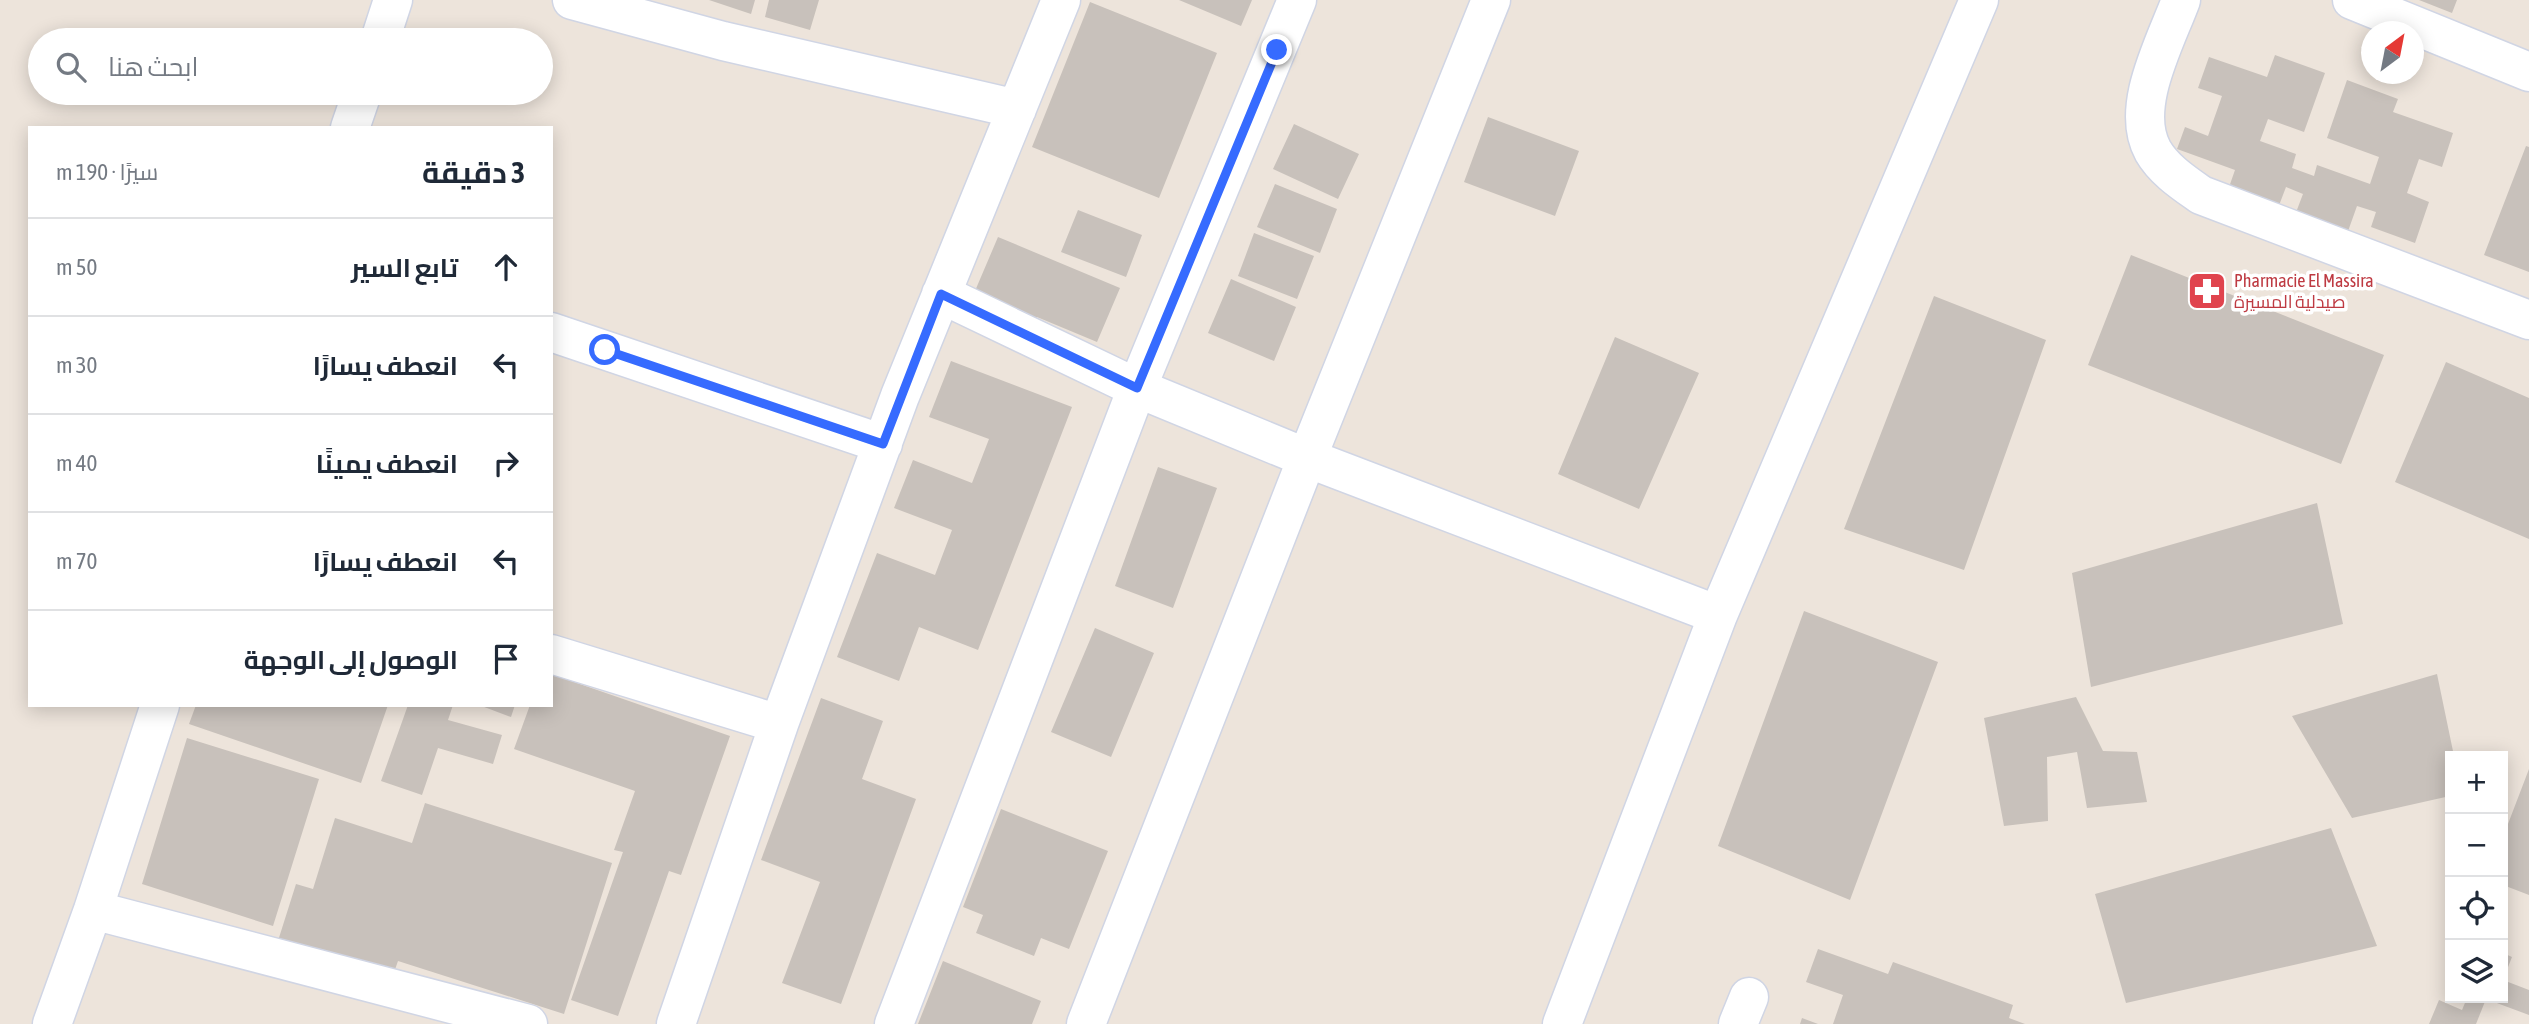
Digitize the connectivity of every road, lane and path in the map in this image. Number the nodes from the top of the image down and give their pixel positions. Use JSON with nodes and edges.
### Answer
{"nodes":[{"id":1,"x":393,"y":0,"type":"edge"},
{"id":2,"x":572,"y":0,"type":"edge"},
{"id":3,"x":1061,"y":0,"type":"edge"},
{"id":4,"x":1297,"y":0,"type":"edge"},
{"id":5,"x":1491,"y":0,"type":"edge"},
{"id":6,"x":1979,"y":0,"type":"edge"},
{"id":7,"x":2181,"y":0,"type":"edge"},
{"id":8,"x":2352,"y":0,"type":"edge"},
{"id":9,"x":384,"y":28,"type":"edge"},
{"id":10,"x":2529,"y":72,"type":"edge"},
{"id":11,"x":358,"y":105,"type":"edge"},
{"id":12,"x":1017,"y":109,"type":"junction"},
{"id":13,"x":351,"y":126,"type":"edge"},
{"id":14,"x":941,"y":294,"type":"junction"},
{"id":15,"x":2529,"y":320,"type":"edge"},
{"id":16,"x":553,"y":333,"type":"edge"},
{"id":17,"x":1137,"y":388,"type":"junction"},
{"id":18,"x":883,"y":444,"type":"junction"},
{"id":19,"x":1307,"y":458,"type":"junction"},
{"id":20,"x":1718,"y":615,"type":"junction"},
{"id":21,"x":553,"y":655,"type":"edge"},
{"id":22,"x":159,"y":707,"type":"edge"},
{"id":23,"x":779,"y":724,"type":"junction"},
{"id":24,"x":93,"y":910,"type":"junction"},
{"id":25,"x":52,"y":1024,"type":"edge"},
{"id":26,"x":528,"y":1024,"type":"edge"},
{"id":27,"x":676,"y":1024,"type":"edge"},
{"id":28,"x":894,"y":1024,"type":"edge"},
{"id":29,"x":1086,"y":1024,"type":"edge"},
{"id":30,"x":1562,"y":1024,"type":"edge"}],
"edges":[{"from":1,"to":9,"type":"street"},
{"from":2,"to":12,"type":"street"},
{"from":3,"to":12,"type":"street"},
{"from":4,"to":17,"type":"street"},
{"from":5,"to":19,"type":"street"},
{"from":6,"to":20,"type":"street"},
{"from":7,"to":15,"type":"street"},
{"from":8,"to":10,"type":"street"},
{"from":11,"to":13,"type":"street"},
{"from":12,"to":14,"type":"street"},
{"from":14,"to":17,"type":"street"},
{"from":14,"to":18,"type":"street"},
{"from":16,"to":18,"type":"street"},
{"from":17,"to":19,"type":"street"},
{"from":17,"to":28,"type":"street"},
{"from":18,"to":23,"type":"street"},
{"from":19,"to":20,"type":"street"},
{"from":19,"to":29,"type":"street"},
{"from":20,"to":30,"type":"street"},
{"from":21,"to":23,"type":"street"},
{"from":22,"to":24,"type":"street"},
{"from":23,"to":27,"type":"street"},
{"from":24,"to":25,"type":"street"},
{"from":24,"to":26,"type":"street"}]}
